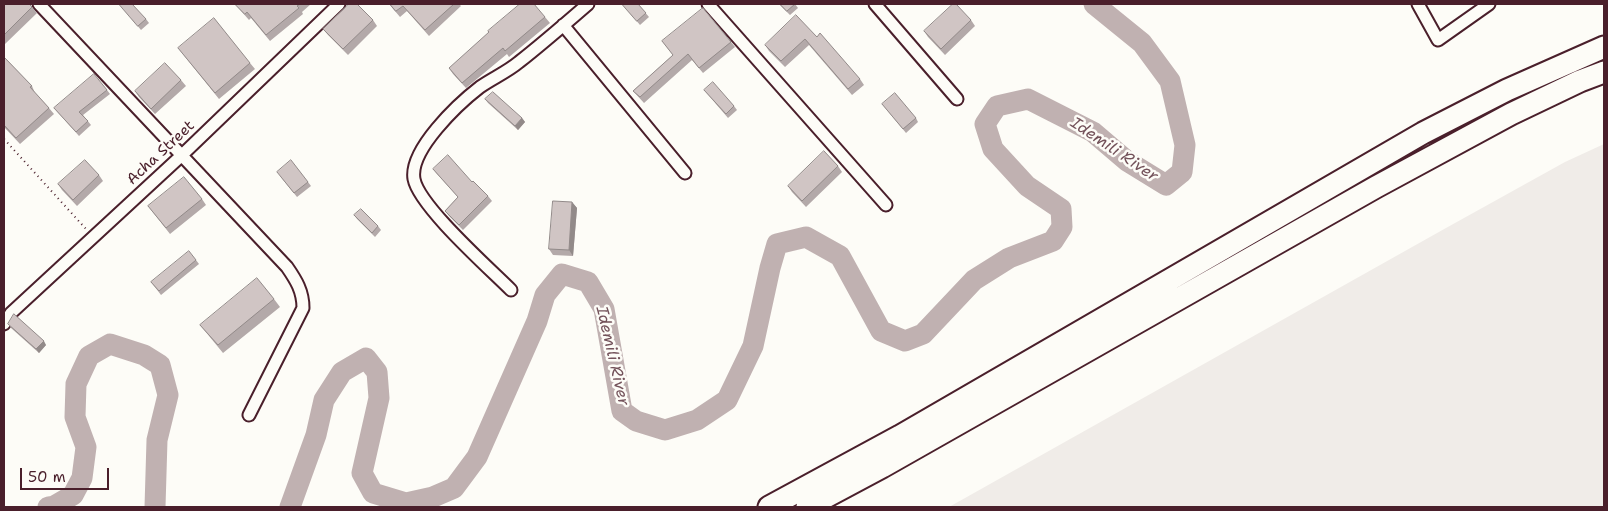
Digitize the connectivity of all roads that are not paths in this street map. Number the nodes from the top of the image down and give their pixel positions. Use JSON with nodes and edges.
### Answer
{"nodes":[{"id":1,"x":39,"y":4,"type":"edge"},
{"id":2,"x":340,"y":4,"type":"edge"},
{"id":3,"x":588,"y":4,"type":"edge"},
{"id":4,"x":708,"y":4,"type":"edge"},
{"id":5,"x":875,"y":4,"type":"edge"},
{"id":6,"x":1418,"y":4,"type":"edge"},
{"id":7,"x":1489,"y":4,"type":"edge"},
{"id":8,"x":563,"y":25,"type":"junction"},
{"id":9,"x":1604,"y":47,"type":"edge"},
{"id":10,"x":1604,"y":72,"type":"edge"},
{"id":11,"x":957,"y":99,"type":"dead end"},
{"id":12,"x":181,"y":156,"type":"junction"},
{"id":13,"x":684,"y":173,"type":"dead end"},
{"id":14,"x":886,"y":205,"type":"dead end"},
{"id":15,"x":511,"y":290,"type":"dead end"},
{"id":16,"x":4,"y":324,"type":"edge"},
{"id":17,"x":249,"y":415,"type":"dead end"},
{"id":18,"x":769,"y":507,"type":"edge"},
{"id":19,"x":807,"y":507,"type":"edge"}],
"edges":[{"from":1,"to":12,"type":"street"},
{"from":2,"to":12,"type":"street","name":"Acha Street"},
{"from":3,"to":8,"type":"street"},
{"from":4,"to":14,"type":"street"},
{"from":5,"to":11,"type":"street"},
{"from":6,"to":7,"type":"street"},
{"from":8,"to":13,"type":"street"},
{"from":8,"to":15,"type":"street"},
{"from":9,"to":18,"type":"highway"},
{"from":10,"to":19,"type":"highway"},
{"from":12,"to":16,"type":"street","name":"Acha Street"},
{"from":12,"to":17,"type":"street"}]}
